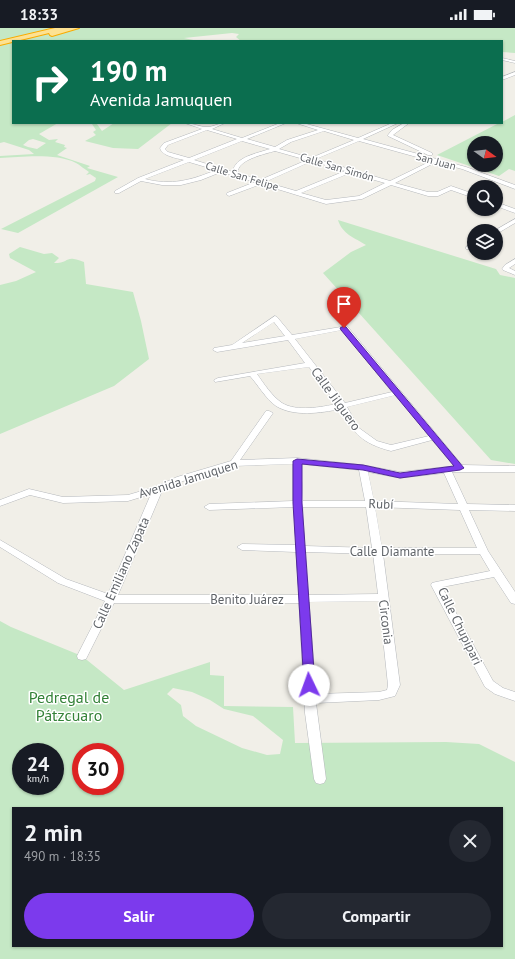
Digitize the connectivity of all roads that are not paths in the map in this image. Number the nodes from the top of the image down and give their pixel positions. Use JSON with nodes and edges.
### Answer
{"nodes":[{"id":1,"x":63,"y":28,"type":"edge"},
{"id":2,"x":76,"y":28,"type":"edge"},
{"id":3,"x":12,"y":40,"type":"edge"},
{"id":4,"x":13,"y":40,"type":"edge"},
{"id":5,"x":28,"y":40,"type":"edge"},
{"id":6,"x":0,"y":43,"type":"edge"},
{"id":7,"x":12,"y":44,"type":"edge"},
{"id":8,"x":0,"y":47,"type":"edge"},
{"id":9,"x":503,"y":59,"type":"edge"},
{"id":10,"x":515,"y":62,"type":"edge"},
{"id":11,"x":515,"y":73,"type":"edge"},
{"id":12,"x":503,"y":79,"type":"edge"},
{"id":13,"x":190,"y":124,"type":"edge"},
{"id":14,"x":220,"y":124,"type":"edge"},
{"id":15,"x":281,"y":124,"type":"edge"},
{"id":16,"x":302,"y":124,"type":"edge"},
{"id":17,"x":394,"y":124,"type":"edge"},
{"id":18,"x":406,"y":124,"type":"edge"},
{"id":19,"x":206,"y":129,"type":"junction"},
{"id":20,"x":323,"y":130,"type":"junction"},
{"id":21,"x":240,"y":139,"type":"junction"},
{"id":22,"x":357,"y":139,"type":"junction"},
{"id":23,"x":275,"y":149,"type":"junction"},
{"id":24,"x":191,"y":160,"type":"junction"},
{"id":25,"x":310,"y":160,"type":"junction"},
{"id":26,"x":434,"y":160,"type":"junction"},
{"id":27,"x":464,"y":168,"type":"junction"},
{"id":28,"x":220,"y":170,"type":"junction"},
{"id":29,"x":349,"y":171,"type":"junction"},
{"id":30,"x":236,"y":175,"type":"junction"},
{"id":31,"x":140,"y":179,"type":"junction"},
{"id":32,"x":260,"y":182,"type":"junction"},
{"id":33,"x":390,"y":183,"type":"junction"},
{"id":34,"x":515,"y":186,"type":"edge"},
{"id":35,"x":117,"y":192,"type":"dead end"},
{"id":36,"x":296,"y":193,"type":"junction"},
{"id":37,"x":467,"y":193,"type":"edge"},
{"id":38,"x":229,"y":194,"type":"dead end"},
{"id":39,"x":503,"y":207,"type":"edge"},
{"id":40,"x":515,"y":211,"type":"edge"},
{"id":41,"x":515,"y":221,"type":"edge"},
{"id":42,"x":503,"y":228,"type":"edge"},
{"id":43,"x":515,"y":261,"type":"edge"},
{"id":44,"x":515,"y":273,"type":"edge"},
{"id":45,"x":289,"y":338,"type":"junction"},
{"id":46,"x":232,"y":347,"type":"junction"},
{"id":47,"x":217,"y":350,"type":"dead end"},
{"id":48,"x":311,"y":364,"type":"junction"},
{"id":49,"x":252,"y":373,"type":"junction"},
{"id":50,"x":218,"y":380,"type":"dead end"},
{"id":51,"x":396,"y":393,"type":"junction"},
{"id":52,"x":342,"y":405,"type":"junction"},
{"id":53,"x":269,"y":413,"type":"dead end"},
{"id":54,"x":434,"y":437,"type":"junction"},
{"id":55,"x":297,"y":461,"type":"junction"},
{"id":56,"x":234,"y":463,"type":"junction"},
{"id":57,"x":363,"y":468,"type":"junction"},
{"id":58,"x":460,"y":468,"type":"junction"},
{"id":59,"x":515,"y":469,"type":"edge"},
{"id":60,"x":447,"y":470,"type":"junction"},
{"id":61,"x":158,"y":489,"type":"junction"},
{"id":62,"x":0,"y":502,"type":"edge"},
{"id":63,"x":298,"y":503,"type":"junction"},
{"id":64,"x":370,"y":504,"type":"junction"},
{"id":65,"x":208,"y":506,"type":"dead end"},
{"id":66,"x":464,"y":508,"type":"junction"},
{"id":67,"x":515,"y":508,"type":"edge"},
{"id":68,"x":0,"y":543,"type":"edge"},
{"id":69,"x":242,"y":548,"type":"dead end"},
{"id":70,"x":301,"y":549,"type":"junction"},
{"id":71,"x":377,"y":551,"type":"junction"},
{"id":72,"x":484,"y":551,"type":"junction"},
{"id":73,"x":496,"y":573,"type":"junction"},
{"id":74,"x":383,"y":597,"type":"junction"},
{"id":75,"x":111,"y":599,"type":"junction"},
{"id":76,"x":305,"y":599,"type":"junction"},
{"id":77,"x":515,"y":600,"type":"edge"},
{"id":78,"x":82,"y":656,"type":"dead end"},
{"id":79,"x":515,"y":697,"type":"edge"},
{"id":80,"x":310,"y":699,"type":"junction"},
{"id":81,"x":320,"y":779,"type":"dead end"}],
"edges":[{"from":1,"to":4,"type":"highway"},
{"from":2,"to":5,"type":"highway"},
{"from":3,"to":6,"type":"highway"},
{"from":7,"to":8,"type":"highway"},
{"from":9,"to":10,"type":"street"},
{"from":11,"to":12,"type":"street"},
{"from":13,"to":19,"type":"street","name":"Calle San Simón"},
{"from":14,"to":19,"type":"street"},
{"from":15,"to":21,"type":"street"},
{"from":16,"to":20,"type":"street","name":"San Juan"},
{"from":17,"to":22,"type":"street"},
{"from":18,"to":27,"type":"street"},
{"from":19,"to":21,"type":"street","name":"Calle San Simón"},
{"from":19,"to":24,"type":"street","name":"Calle San Felipe"},
{"from":20,"to":22,"type":"street","name":"San Juan"},
{"from":20,"to":23,"type":"street"},
{"from":21,"to":23,"type":"street","name":"Calle San Simón"},
{"from":21,"to":24,"type":"street"},
{"from":22,"to":25,"type":"street"},
{"from":22,"to":26,"type":"street","name":"San Juan"},
{"from":23,"to":25,"type":"street","name":"Calle San Simón"},
{"from":23,"to":30,"type":"street"},
{"from":24,"to":28,"type":"street","name":"Calle San Felipe"},
{"from":24,"to":31,"type":"street"},
{"from":25,"to":29,"type":"street","name":"Calle San Simón"},
{"from":25,"to":32,"type":"street"},
{"from":26,"to":27,"type":"street","name":"San Juan"},
{"from":26,"to":33,"type":"street"},
{"from":27,"to":34,"type":"street","name":"San Juan"},
{"from":28,"to":30,"type":"street","name":"Calle San Felipe"},
{"from":28,"to":31,"type":"street"},
{"from":29,"to":33,"type":"street","name":"Calle San Simón"},
{"from":29,"to":36,"type":"street"},
{"from":30,"to":32,"type":"street","name":"Calle San Felipe"},
{"from":31,"to":35,"type":"street"},
{"from":32,"to":36,"type":"street","name":"Calle San Felipe"},
{"from":32,"to":38,"type":"street"},
{"from":33,"to":36,"type":"street","name":"Calle San Felipe"},
{"from":33,"to":37,"type":"street","name":"Calle San Simón"},
{"from":39,"to":40,"type":"street"},
{"from":41,"to":42,"type":"street"},
{"from":43,"to":44,"type":"street"},
{"from":45,"to":46,"type":"street"},
{"from":45,"to":46,"type":"street","name":"Calle Jilguero"},
{"from":45,"to":48,"type":"street","name":"Calle Jilguero"},
{"from":45,"to":51,"type":"street"},
{"from":46,"to":47,"type":"street"},
{"from":48,"to":49,"type":"street"},
{"from":48,"to":52,"type":"street","name":"Calle Jilguero"},
{"from":49,"to":50,"type":"street"},
{"from":49,"to":52,"type":"street"},
{"from":51,"to":52,"type":"street"},
{"from":51,"to":54,"type":"street"},
{"from":52,"to":54,"type":"street","name":"Calle Jilguero"},
{"from":53,"to":56,"type":"street"},
{"from":54,"to":58,"type":"street"},
{"from":55,"to":56,"type":"street","name":"Avenida Jamuquen"},
{"from":55,"to":57,"type":"street","name":"Avenida Jamuquen"},
{"from":55,"to":63,"type":"street"},
{"from":56,"to":61,"type":"street","name":"Avenida Jamuquen"},
{"from":57,"to":60,"type":"street","name":"Avenida Jamuquen"},
{"from":57,"to":64,"type":"street","name":"Circonia"},
{"from":58,"to":59,"type":"street","name":"Avenida Jamuquen"},
{"from":58,"to":60,"type":"street","name":"Avenida Jamuquen"},
{"from":60,"to":66,"type":"street"},
{"from":61,"to":62,"type":"street","name":"Avenida Jamuquen"},
{"from":61,"to":75,"type":"street","name":"Calle Emiliano Zapata"},
{"from":63,"to":64,"type":"street","name":"Rubí"},
{"from":63,"to":65,"type":"street","name":"Rubí"},
{"from":63,"to":70,"type":"street"},
{"from":64,"to":66,"type":"street","name":"Rubí"},
{"from":64,"to":71,"type":"street","name":"Circonia"},
{"from":66,"to":67,"type":"street","name":"Rubí"},
{"from":66,"to":72,"type":"street"},
{"from":68,"to":75,"type":"street"},
{"from":69,"to":70,"type":"street","name":"Calle Diamante"},
{"from":70,"to":71,"type":"street","name":"Calle Diamante"},
{"from":70,"to":76,"type":"street"},
{"from":71,"to":72,"type":"street","name":"Calle Diamante"},
{"from":71,"to":74,"type":"street","name":"Circonia"},
{"from":72,"to":73,"type":"street"},
{"from":73,"to":77,"type":"street"},
{"from":73,"to":79,"type":"street","name":"Calle Chupipari"},
{"from":74,"to":76,"type":"street","name":"Benito Juárez"},
{"from":74,"to":80,"type":"street","name":"Circonia"},
{"from":75,"to":76,"type":"street","name":"Benito Juárez"},
{"from":75,"to":78,"type":"street","name":"Calle Emiliano Zapata"},
{"from":76,"to":80,"type":"street"},
{"from":80,"to":81,"type":"street"}]}
